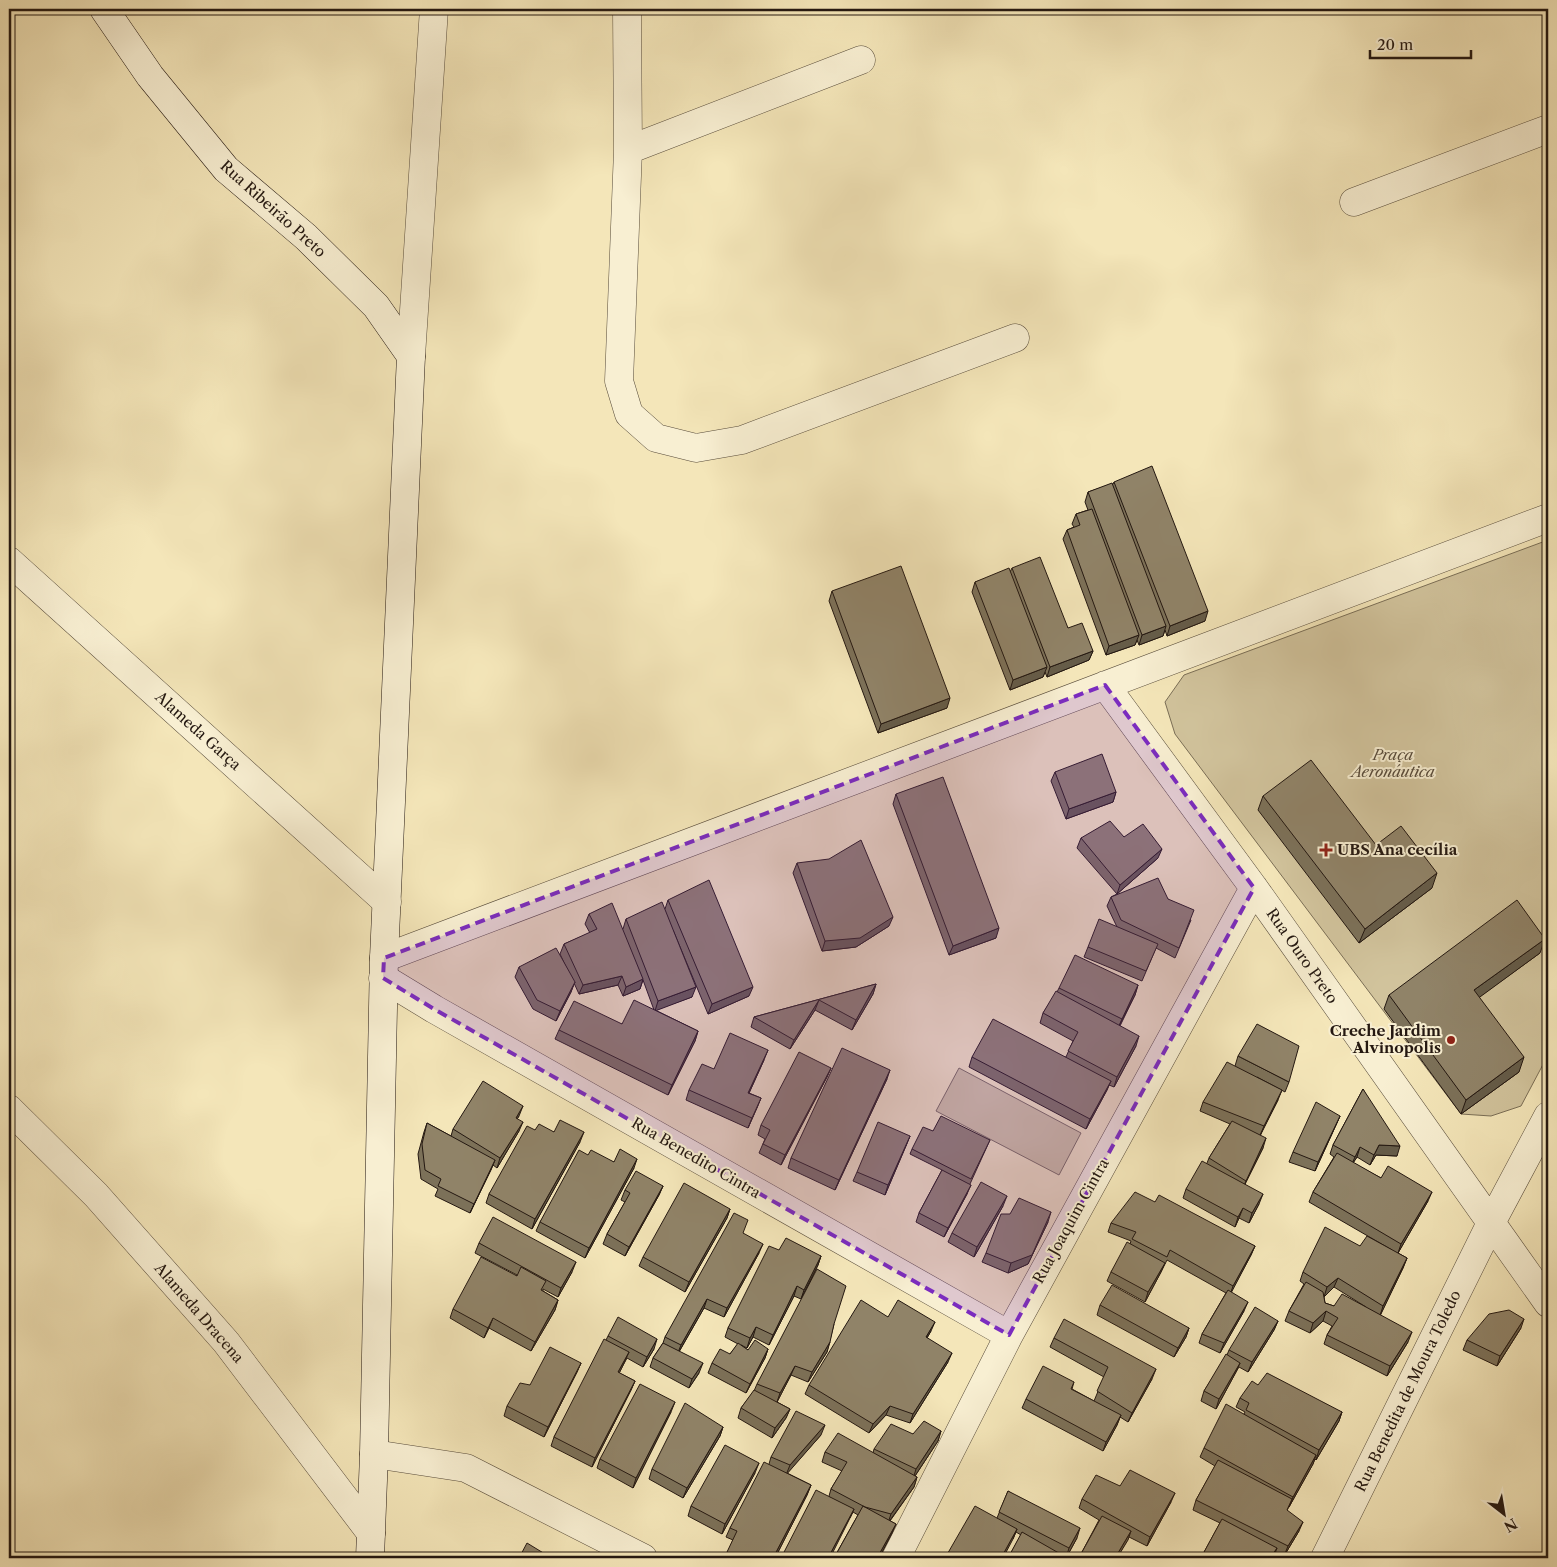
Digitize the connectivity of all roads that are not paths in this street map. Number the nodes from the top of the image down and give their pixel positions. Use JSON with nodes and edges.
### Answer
{"nodes":[{"id":1,"x":104,"y":9,"type":"edge"},
{"id":2,"x":434,"y":9,"type":"edge"},
{"id":3,"x":627,"y":9,"type":"edge"},
{"id":4,"x":861,"y":60,"type":"dead end"},
{"id":5,"x":1548,"y":129,"type":"edge"},
{"id":6,"x":628,"y":150,"type":"junction"},
{"id":7,"x":1354,"y":202,"type":"dead end"},
{"id":8,"x":1015,"y":338,"type":"dead end"},
{"id":9,"x":412,"y":356,"type":"junction"},
{"id":10,"x":1548,"y":518,"type":"edge"},
{"id":11,"x":9,"y":561,"type":"edge"},
{"id":12,"x":1106,"y":685,"type":"junction"},
{"id":13,"x":1254,"y":888,"type":"junction"},
{"id":14,"x":387,"y":902,"type":"junction"},
{"id":15,"x":384,"y":968,"type":"junction"},
{"id":16,"x":9,"y":1109,"type":"edge"},
{"id":17,"x":1548,"y":1116,"type":"edge"},
{"id":18,"x":1491,"y":1224,"type":"junction"},
{"id":19,"x":1548,"y":1303,"type":"edge"},
{"id":20,"x":1009,"y":1335,"type":"junction"},
{"id":21,"x":374,"y":1454,"type":"junction"},
{"id":22,"x":370,"y":1546,"type":"edge"},
{"id":23,"x":643,"y":1558,"type":"edge"},
{"id":24,"x":896,"y":1558,"type":"edge"},
{"id":25,"x":1325,"y":1558,"type":"edge"}],
"edges":[{"from":1,"to":9,"type":"street","name":"Rua Ribeirão Preto"},
{"from":2,"to":9,"type":"street"},
{"from":3,"to":6,"type":"street"},
{"from":4,"to":6,"type":"street"},
{"from":5,"to":7,"type":"street"},
{"from":6,"to":8,"type":"street"},
{"from":9,"to":14,"type":"street"},
{"from":10,"to":12,"type":"street"},
{"from":11,"to":14,"type":"street","name":"Alameda Garça"},
{"from":12,"to":13,"type":"street","name":"Rua Ouro Preto"},
{"from":12,"to":15,"type":"street"},
{"from":13,"to":18,"type":"street","name":"Rua Ouro Preto"},
{"from":13,"to":20,"type":"street","name":"Rua Joaquim Cintra"},
{"from":14,"to":15,"type":"street"},
{"from":15,"to":20,"type":"street","name":"Rua Benedito Cintra"},
{"from":15,"to":21,"type":"street"},
{"from":16,"to":22,"type":"street","name":"Alameda Dracena"},
{"from":17,"to":18,"type":"street","name":"Rua Benedita de Moura Toledo"},
{"from":18,"to":19,"type":"street","name":"Rua Ouro Preto"},
{"from":18,"to":25,"type":"street","name":"Rua Benedita de Moura Toledo"},
{"from":20,"to":24,"type":"street","name":"Rua Joaquim Cintra"},
{"from":21,"to":22,"type":"street"},
{"from":21,"to":23,"type":"street"}]}
